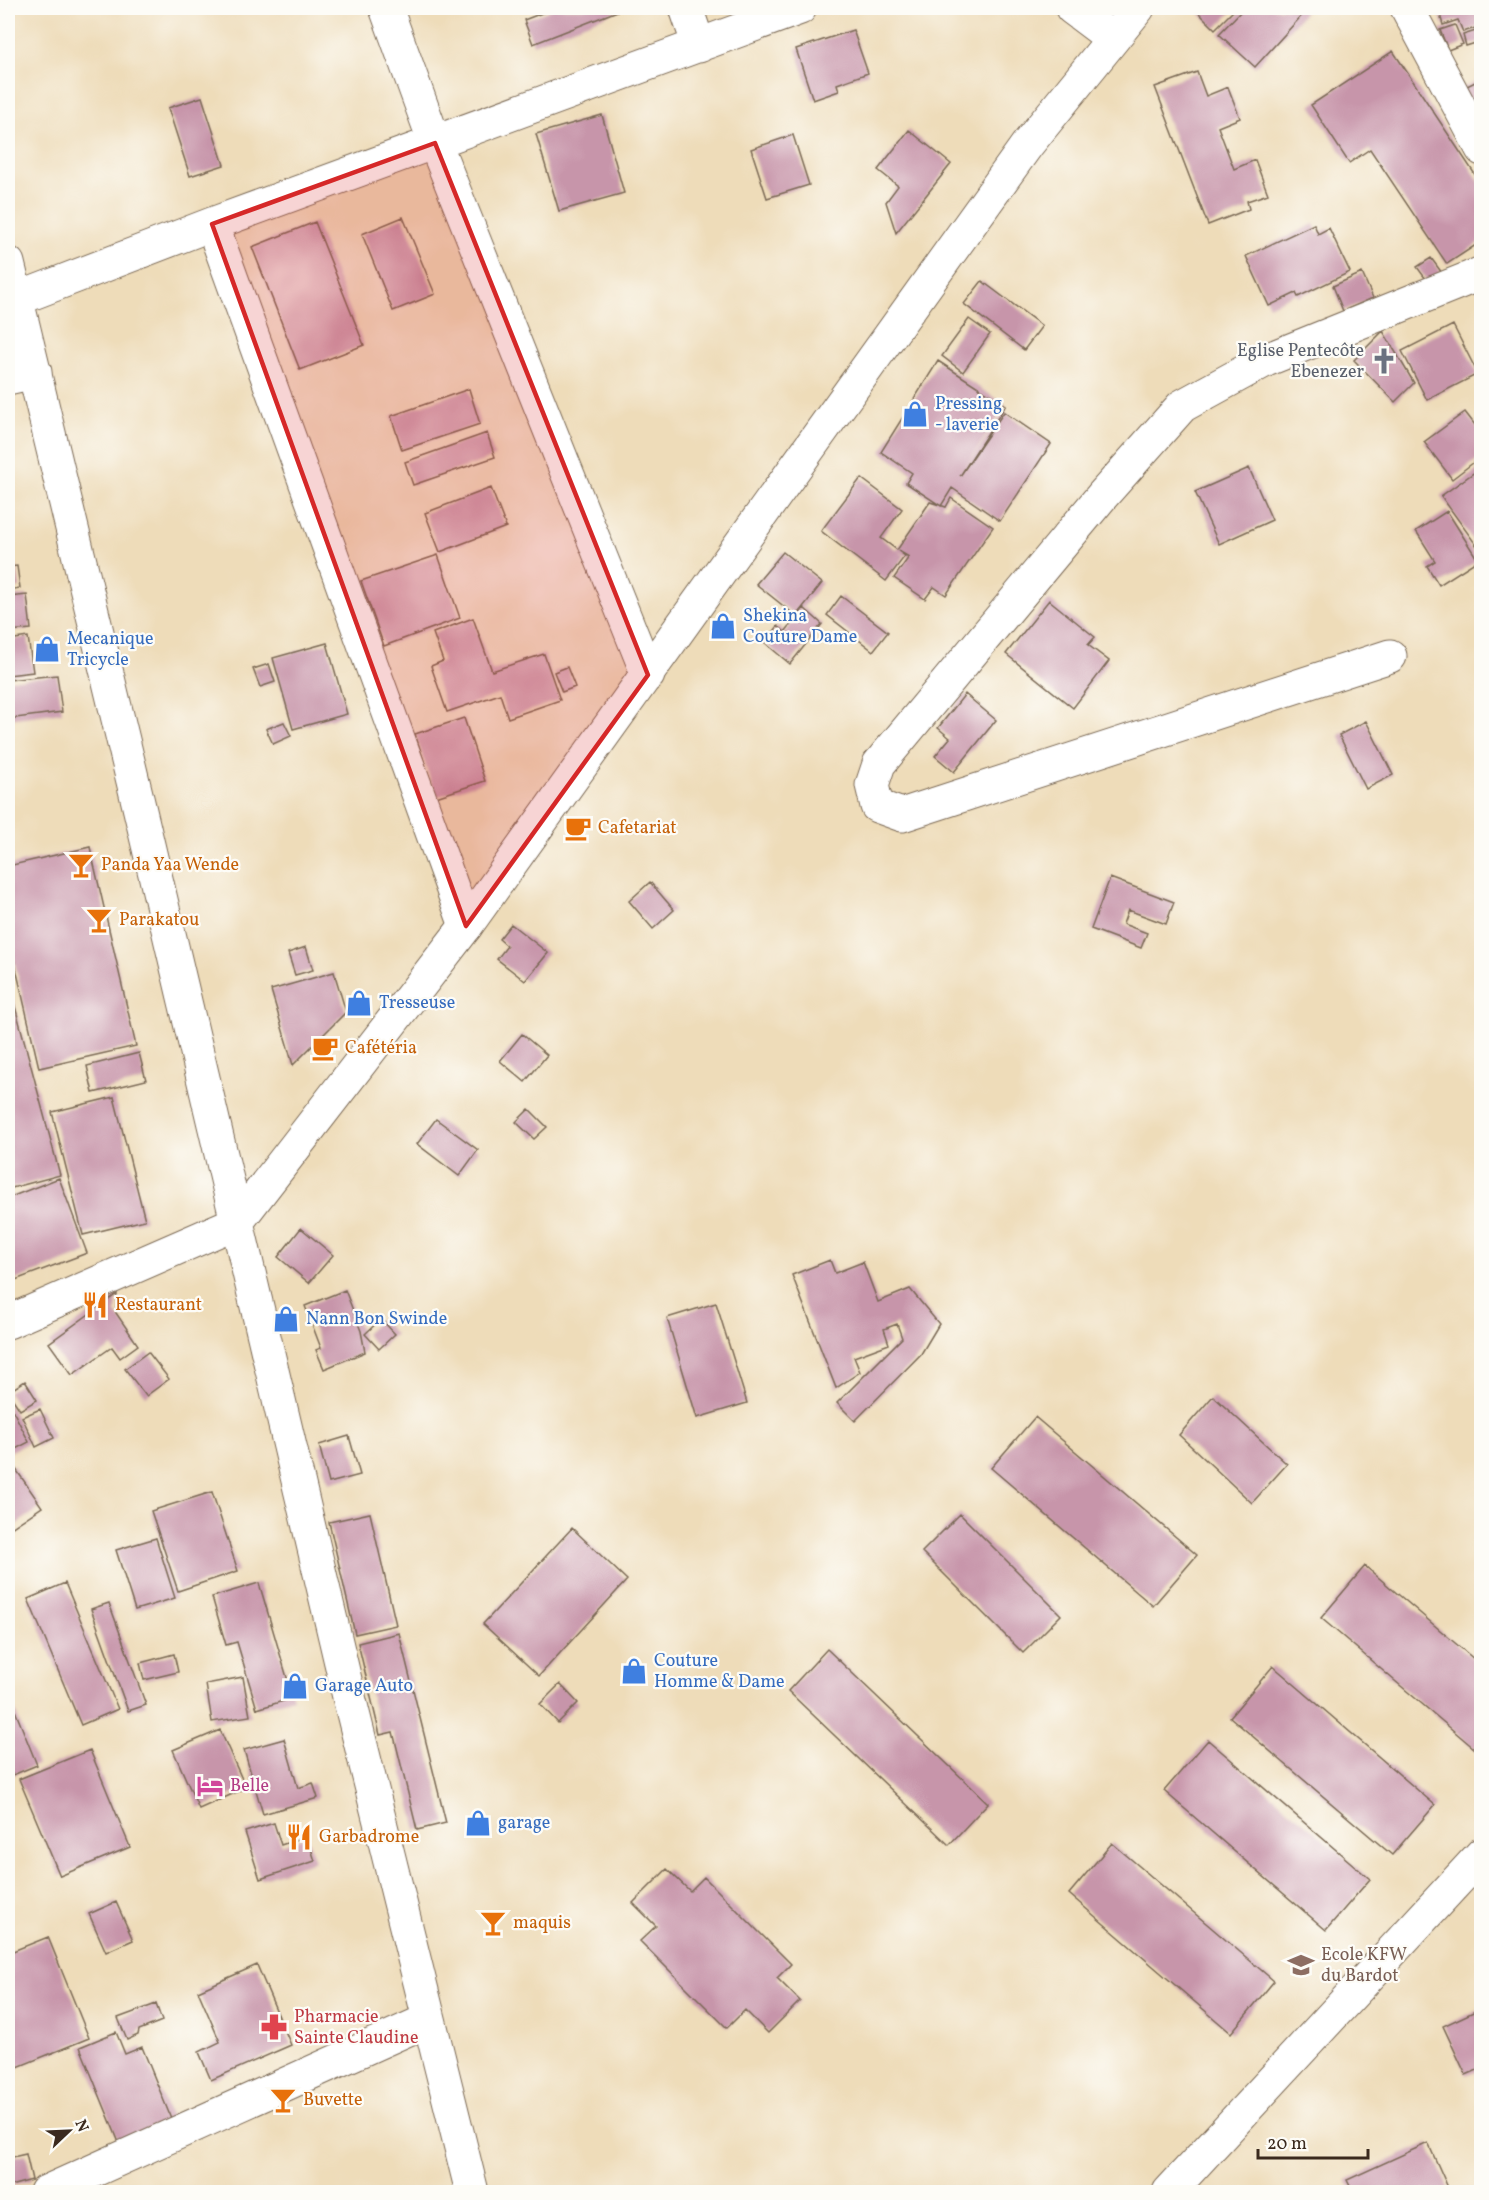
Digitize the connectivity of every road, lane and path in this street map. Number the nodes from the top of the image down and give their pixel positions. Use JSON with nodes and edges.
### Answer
{"nodes":[{"id":1,"x":386,"y":8,"type":"edge"},
{"id":2,"x":686,"y":8,"type":"edge"},
{"id":3,"x":800,"y":8,"type":"edge"},
{"id":4,"x":1072,"y":8,"type":"edge"},
{"id":5,"x":1138,"y":8,"type":"edge"},
{"id":6,"x":1407,"y":8,"type":"edge"},
{"id":7,"x":1112,"y":38,"type":"junction"},
{"id":8,"x":699,"y":46,"type":"junction"},
{"id":9,"x":435,"y":143,"type":"junction"},
{"id":10,"x":1482,"y":149,"type":"edge"},
{"id":11,"x":212,"y":224,"type":"junction"},
{"id":12,"x":8,"y":263,"type":"edge"},
{"id":13,"x":1482,"y":273,"type":"edge"},
{"id":14,"x":17,"y":299,"type":"junction"},
{"id":15,"x":21,"y":375,"type":"edge"},
{"id":16,"x":1390,"y":656,"type":"dead end"},
{"id":17,"x":648,"y":675,"type":"junction"},
{"id":18,"x":466,"y":926,"type":"junction"},
{"id":19,"x":237,"y":1222,"type":"junction"},
{"id":20,"x":8,"y":1322,"type":"edge"},
{"id":21,"x":1482,"y":1854,"type":"edge"},
{"id":22,"x":428,"y":2020,"type":"junction"},
{"id":23,"x":46,"y":2193,"type":"edge"},
{"id":24,"x":472,"y":2193,"type":"edge"},
{"id":25,"x":1169,"y":2193,"type":"edge"}],
"edges":[{"from":1,"to":9,"type":"street"},
{"from":2,"to":8,"type":"street"},
{"from":3,"to":8,"type":"street"},
{"from":4,"to":7,"type":"street"},
{"from":5,"to":7,"type":"street"},
{"from":6,"to":10,"type":"street"},
{"from":7,"to":17,"type":"street"},
{"from":8,"to":9,"type":"street"},
{"from":9,"to":11,"type":"street"},
{"from":9,"to":17,"type":"street"},
{"from":11,"to":14,"type":"street"},
{"from":11,"to":18,"type":"street"},
{"from":12,"to":14,"type":"street"},
{"from":13,"to":16,"type":"street"},
{"from":14,"to":15,"type":"street"},
{"from":15,"to":19,"type":"street"},
{"from":17,"to":18,"type":"street"},
{"from":18,"to":19,"type":"street"},
{"from":19,"to":20,"type":"street"},
{"from":19,"to":22,"type":"street"},
{"from":21,"to":25,"type":"street"},
{"from":22,"to":23,"type":"street"},
{"from":22,"to":24,"type":"street"}]}
